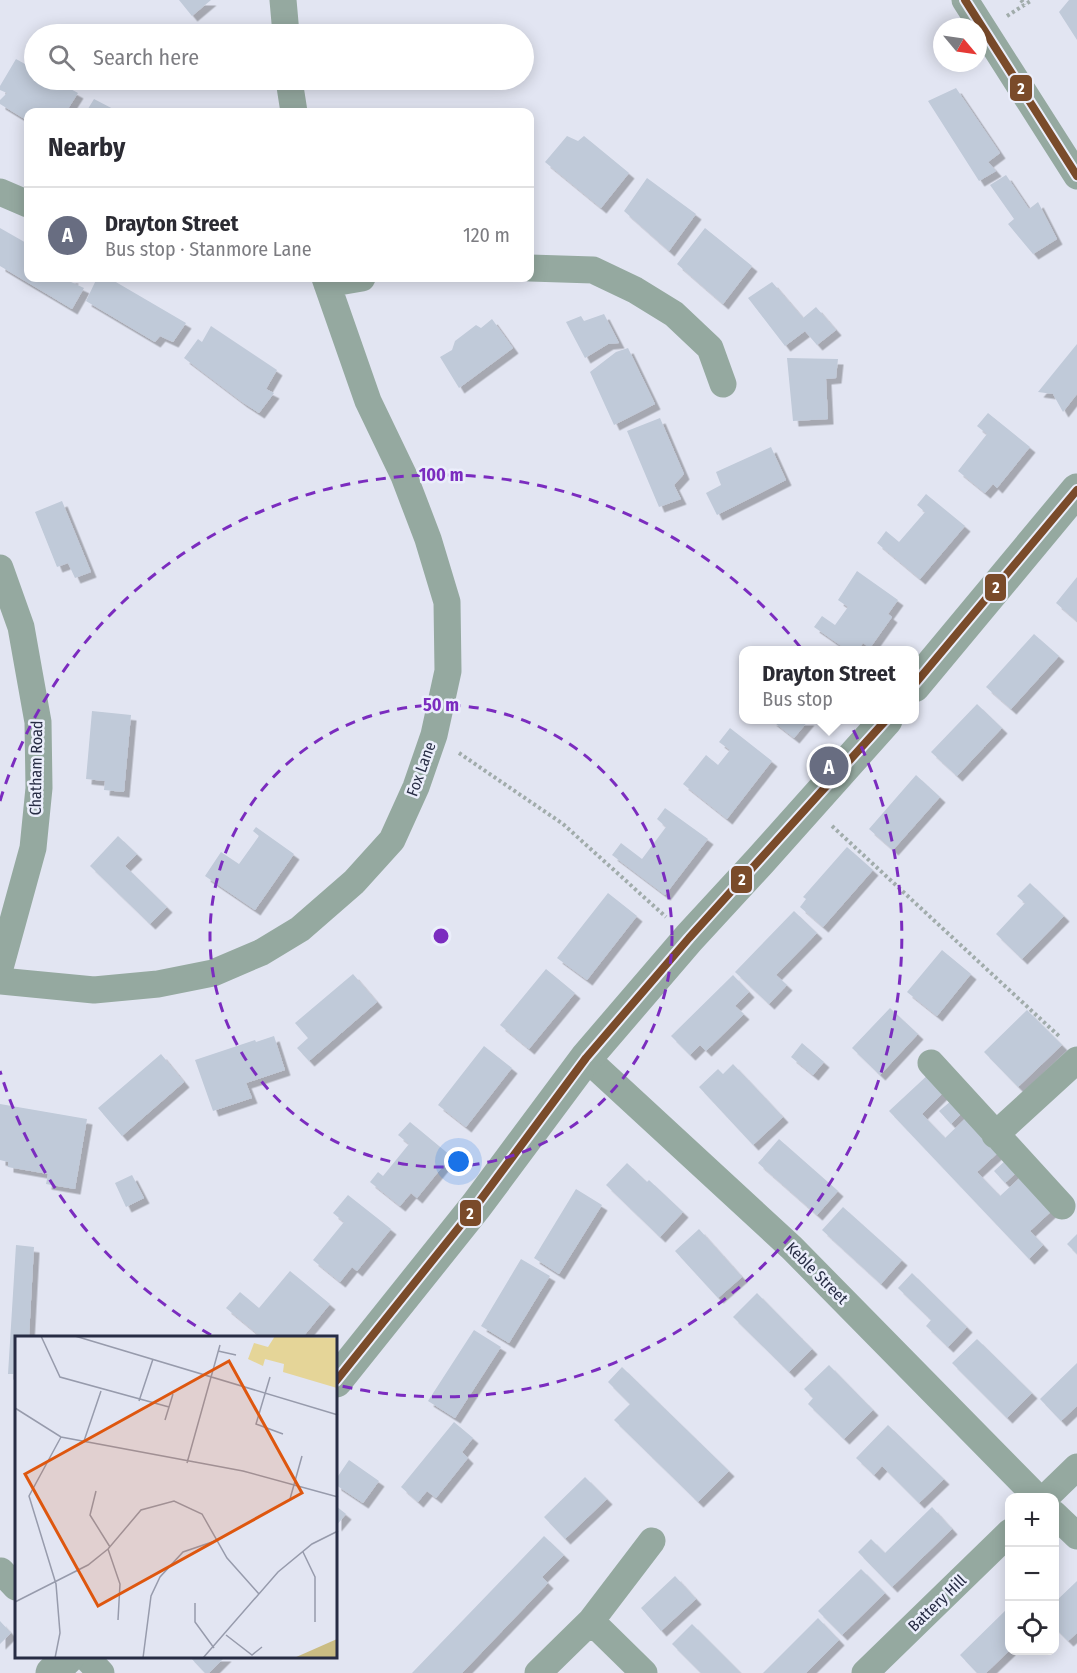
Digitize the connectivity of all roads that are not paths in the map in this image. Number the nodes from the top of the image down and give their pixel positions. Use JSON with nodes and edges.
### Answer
{"nodes":[{"id":1,"x":283,"y":0,"type":"edge"},
{"id":2,"x":966,"y":0,"type":"edge"},
{"id":3,"x":284,"y":24,"type":"edge"},
{"id":4,"x":291,"y":90,"type":"edge"},
{"id":5,"x":293,"y":108,"type":"edge"},
{"id":6,"x":1077,"y":176,"type":"edge"},
{"id":7,"x":0,"y":192,"type":"edge"},
{"id":8,"x":24,"y":202,"type":"edge"},
{"id":9,"x":534,"y":268,"type":"edge"},
{"id":10,"x":326,"y":282,"type":"edge"},
{"id":11,"x":723,"y":384,"type":"dead end"},
{"id":12,"x":1077,"y":490,"type":"edge"},
{"id":13,"x":0,"y":568,"type":"edge"},
{"id":14,"x":919,"y":681,"type":"edge"},
{"id":15,"x":882,"y":724,"type":"edge"},
{"id":16,"x":0,"y":968,"type":"edge"},
{"id":17,"x":0,"y":981,"type":"edge"},
{"id":18,"x":586,"y":1058,"type":"junction"},
{"id":19,"x":1077,"y":1060,"type":"edge"},
{"id":20,"x":931,"y":1063,"type":"dead end"},
{"id":21,"x":995,"y":1135,"type":"junction"},
{"id":22,"x":1062,"y":1206,"type":"dead end"},
{"id":23,"x":338,"y":1378,"type":"edge"},
{"id":24,"x":1077,"y":1467,"type":"edge"},
{"id":25,"x":1034,"y":1493,"type":"edge"},
{"id":26,"x":1049,"y":1493,"type":"edge"},
{"id":27,"x":1059,"y":1519,"type":"edge"},
{"id":28,"x":1077,"y":1536,"type":"edge"},
{"id":29,"x":1005,"y":1537,"type":"edge"},
{"id":30,"x":652,"y":1540,"type":"dead end"},
{"id":31,"x":591,"y":1621,"type":"junction"},
{"id":32,"x":67,"y":1658,"type":"edge"},
{"id":33,"x":86,"y":1658,"type":"edge"},
{"id":34,"x":52,"y":1673,"type":"edge"},
{"id":35,"x":101,"y":1673,"type":"edge"},
{"id":36,"x":538,"y":1673,"type":"edge"},
{"id":37,"x":644,"y":1673,"type":"edge"},
{"id":38,"x":865,"y":1673,"type":"edge"}],
"edges":[{"from":1,"to":3,"type":"street"},
{"from":2,"to":6,"type":"street"},
{"from":4,"to":5,"type":"street"},
{"from":7,"to":8,"type":"street"},
{"from":9,"to":11,"type":"street"},
{"from":10,"to":17,"type":"street","name":"Fox Lane"},
{"from":12,"to":14,"type":"street"},
{"from":13,"to":16,"type":"street","name":"Chatham Road"},
{"from":15,"to":18,"type":"street"},
{"from":18,"to":23,"type":"street"},
{"from":18,"to":25,"type":"street","name":"Keble Street"},
{"from":19,"to":21,"type":"street"},
{"from":20,"to":21,"type":"street"},
{"from":21,"to":22,"type":"street"},
{"from":24,"to":26,"type":"street"},
{"from":27,"to":28,"type":"street"},
{"from":29,"to":38,"type":"street","name":"Battery Hill"},
{"from":30,"to":31,"type":"street"},
{"from":31,"to":36,"type":"street"},
{"from":31,"to":37,"type":"street"},
{"from":32,"to":34,"type":"street"},
{"from":33,"to":35,"type":"street"}]}
